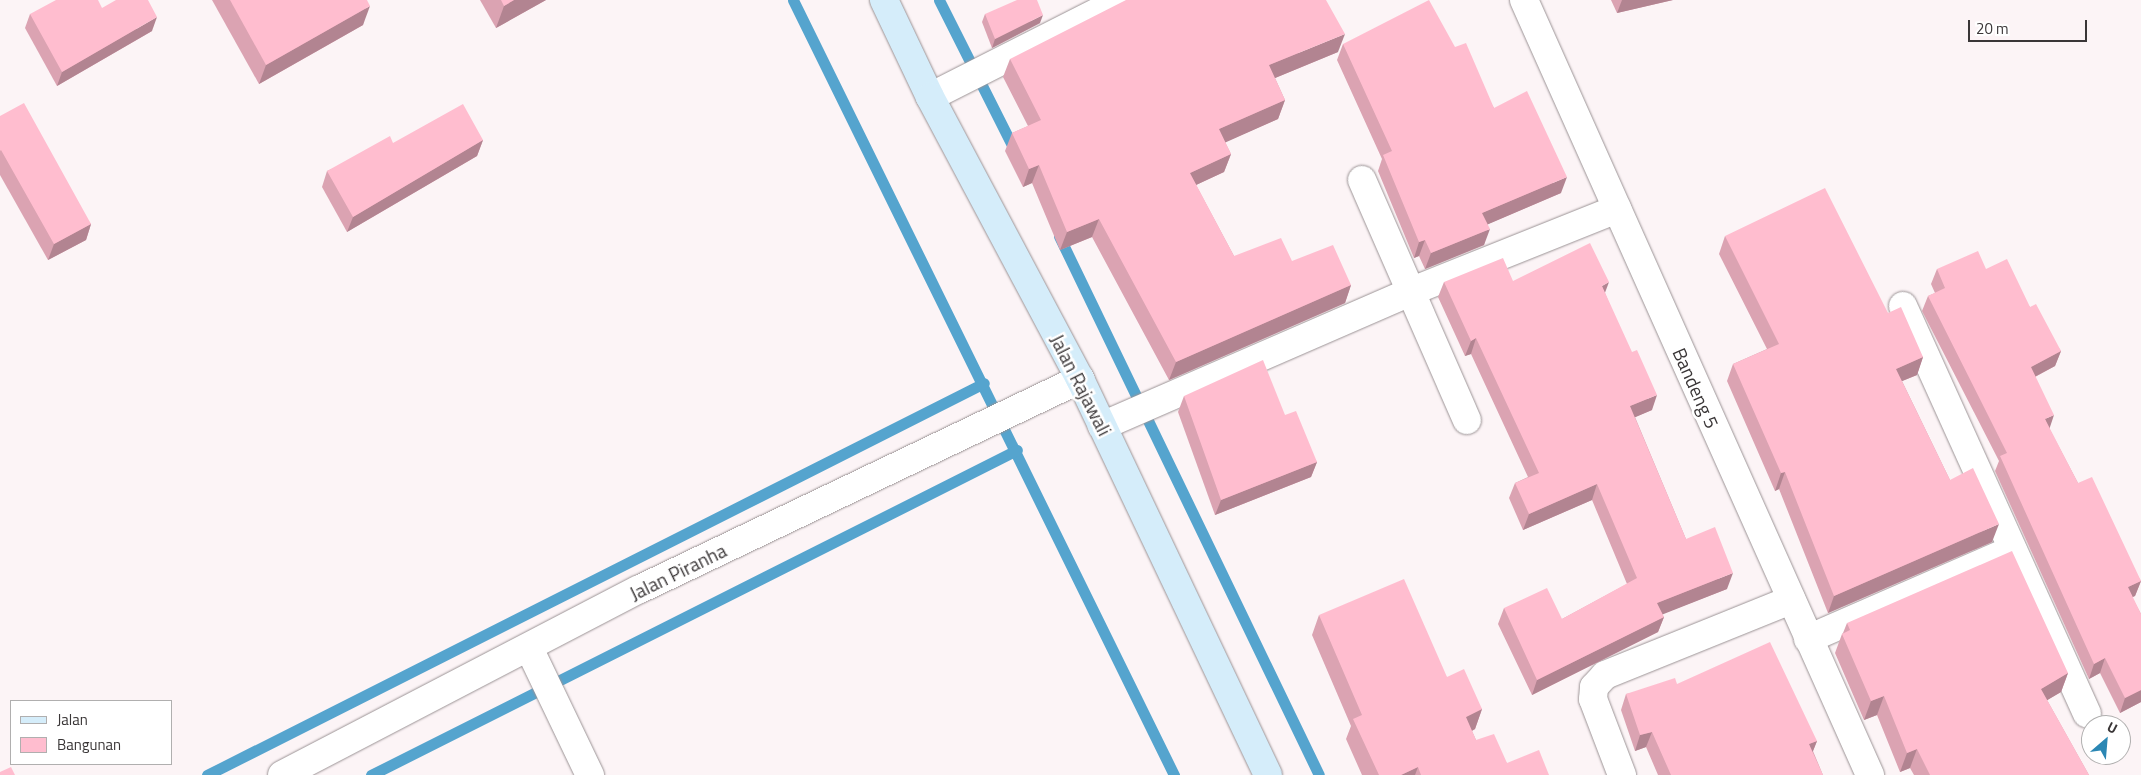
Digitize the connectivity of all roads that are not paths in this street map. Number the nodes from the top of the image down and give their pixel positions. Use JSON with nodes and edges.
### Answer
{"nodes":[{"id":1,"x":884,"y":0,"type":"edge"},
{"id":2,"x":1121,"y":0,"type":"edge"},
{"id":3,"x":1524,"y":0,"type":"edge"},
{"id":4,"x":930,"y":97,"type":"junction"},
{"id":5,"x":1362,"y":180,"type":"dead end"},
{"id":6,"x":1617,"y":209,"type":"junction"},
{"id":7,"x":1412,"y":291,"type":"junction"},
{"id":8,"x":1903,"y":306,"type":"edge"},
{"id":9,"x":1080,"y":379,"type":"junction"},
{"id":10,"x":1467,"y":420,"type":"dead end"},
{"id":11,"x":1102,"y":426,"type":"junction"},
{"id":12,"x":2012,"y":550,"type":"junction"},
{"id":13,"x":1791,"y":600,"type":"junction"},
{"id":14,"x":1808,"y":639,"type":"junction"},
{"id":15,"x":530,"y":650,"type":"junction"},
{"id":16,"x":2087,"y":713,"type":"dead end"},
{"id":17,"x":282,"y":775,"type":"edge"},
{"id":18,"x":590,"y":775,"type":"edge"},
{"id":19,"x":1268,"y":775,"type":"edge"},
{"id":20,"x":1622,"y":775,"type":"edge"},
{"id":21,"x":1870,"y":775,"type":"edge"}],
"edges":[{"from":1,"to":4,"type":"main road","name":"Jalan Rajawali"},
{"from":2,"to":4,"type":"street"},
{"from":3,"to":6,"type":"street","name":"Bandeng 5"},
{"from":4,"to":9,"type":"main road","name":"Jalan Rajawali"},
{"from":5,"to":7,"type":"street"},
{"from":6,"to":7,"type":"street"},
{"from":6,"to":13,"type":"street","name":"Bandeng 5"},
{"from":7,"to":10,"type":"street"},
{"from":7,"to":11,"type":"street"},
{"from":8,"to":12,"type":"street"},
{"from":9,"to":11,"type":"main road","name":"Jalan Rajawali"},
{"from":9,"to":15,"type":"street","name":"Jalan Piranha"},
{"from":11,"to":19,"type":"main road","name":"Jalan Rajawali"},
{"from":12,"to":14,"type":"street"},
{"from":12,"to":16,"type":"street"},
{"from":13,"to":14,"type":"street","name":"Bandeng 5"},
{"from":13,"to":20,"type":"street"},
{"from":14,"to":21,"type":"street","name":"Bandeng 5"},
{"from":15,"to":17,"type":"street","name":"Jalan Piranha"},
{"from":15,"to":18,"type":"street"}]}
